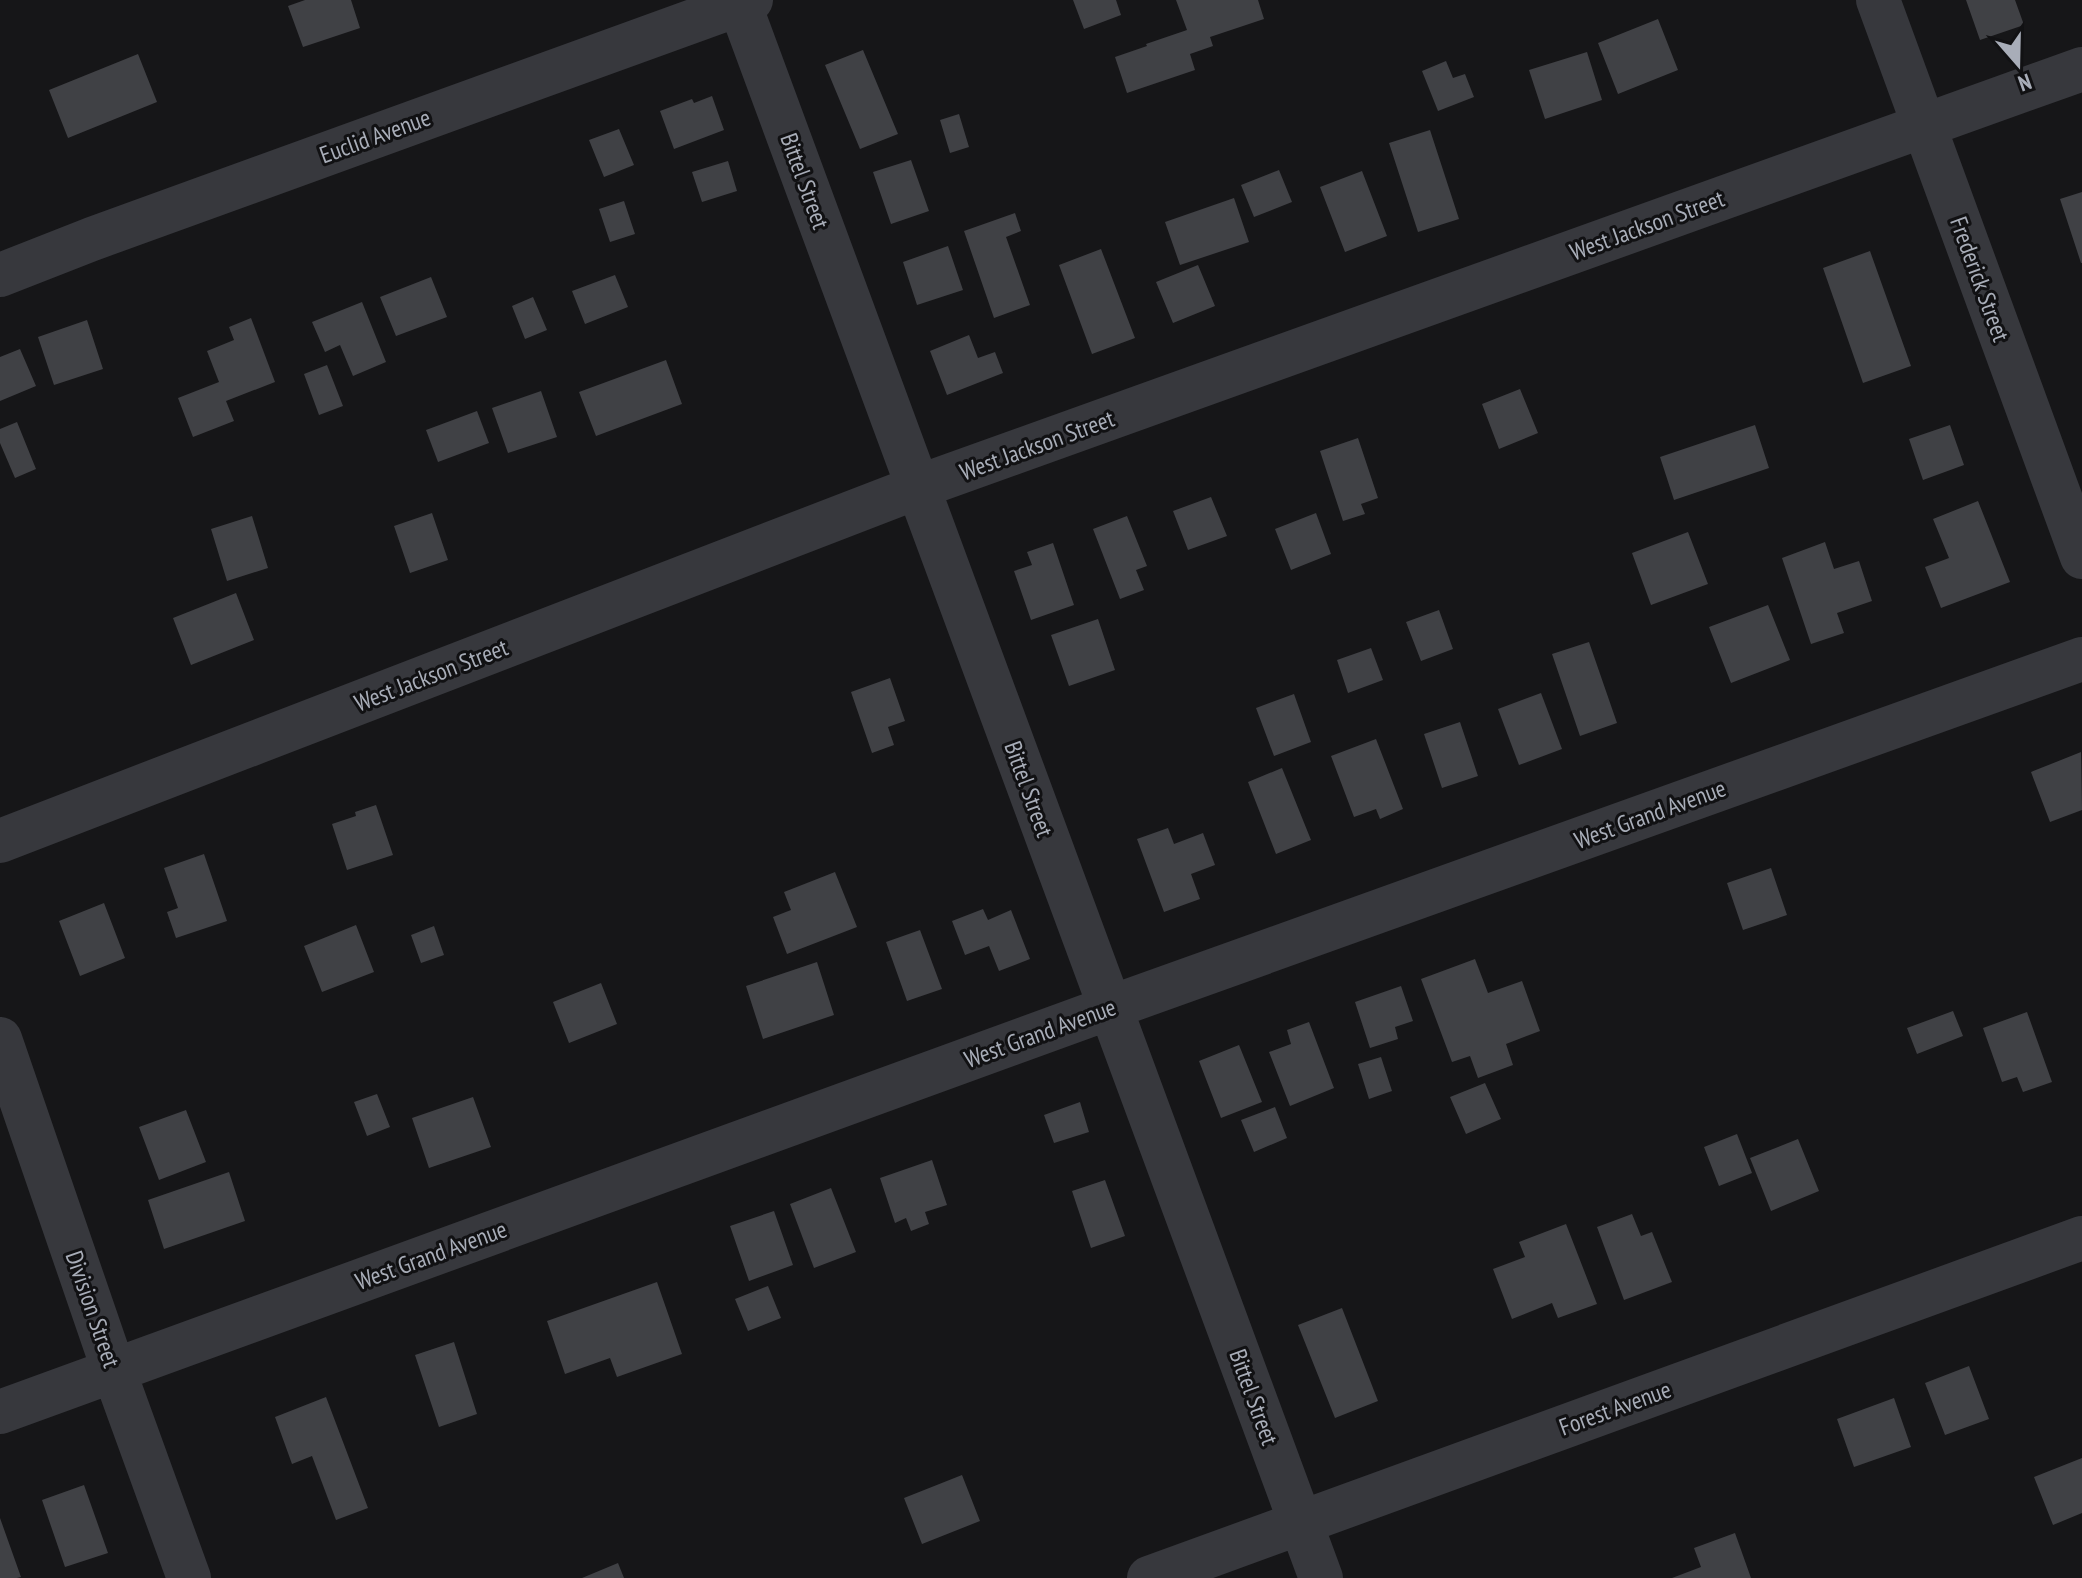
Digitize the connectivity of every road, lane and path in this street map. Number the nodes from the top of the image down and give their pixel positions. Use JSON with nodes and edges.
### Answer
{"nodes":[{"id":1,"x":1878,"y":0,"type":"edge"},
{"id":2,"x":742,"y":1,"type":"edge"},
{"id":3,"x":2082,"y":69,"type":"edge"},
{"id":4,"x":1924,"y":125,"type":"junction"},
{"id":5,"x":0,"y":275,"type":"edge"},
{"id":6,"x":918,"y":487,"type":"junction"},
{"id":7,"x":2082,"y":557,"type":"edge"},
{"id":8,"x":2082,"y":659,"type":"edge"},
{"id":9,"x":0,"y":841,"type":"edge"},
{"id":10,"x":1109,"y":1008,"type":"junction"},
{"id":11,"x":0,"y":1039,"type":"edge"},
{"id":12,"x":2082,"y":1238,"type":"edge"},
{"id":13,"x":114,"y":1371,"type":"junction"},
{"id":14,"x":0,"y":1412,"type":"edge"},
{"id":15,"x":1301,"y":1522,"type":"junction"},
{"id":16,"x":189,"y":1578,"type":"edge"},
{"id":17,"x":1149,"y":1578,"type":"edge"},
{"id":18,"x":1321,"y":1578,"type":"edge"}],
"edges":[{"from":1,"to":4,"type":"street","name":"Frederick Street"},
{"from":2,"to":5,"type":"street","name":"Euclid Avenue"},
{"from":2,"to":6,"type":"street","name":"Bittel Street"},
{"from":3,"to":4,"type":"street","name":"West Jackson Street"},
{"from":4,"to":6,"type":"street","name":"West Jackson Street"},
{"from":4,"to":7,"type":"street","name":"Frederick Street"},
{"from":6,"to":9,"type":"street","name":"West Jackson Street"},
{"from":6,"to":10,"type":"street","name":"Bittel Street"},
{"from":8,"to":10,"type":"street","name":"West Grand Avenue"},
{"from":10,"to":13,"type":"street","name":"West Grand Avenue"},
{"from":10,"to":15,"type":"street","name":"Bittel Street"},
{"from":11,"to":13,"type":"street","name":"Division Street"},
{"from":12,"to":15,"type":"street","name":"Forest Avenue"},
{"from":13,"to":14,"type":"street","name":"West Grand Avenue"},
{"from":13,"to":16,"type":"street","name":"Division Street"},
{"from":15,"to":17,"type":"street","name":"Forest Avenue"},
{"from":15,"to":18,"type":"street","name":"Bittel Street"}]}
